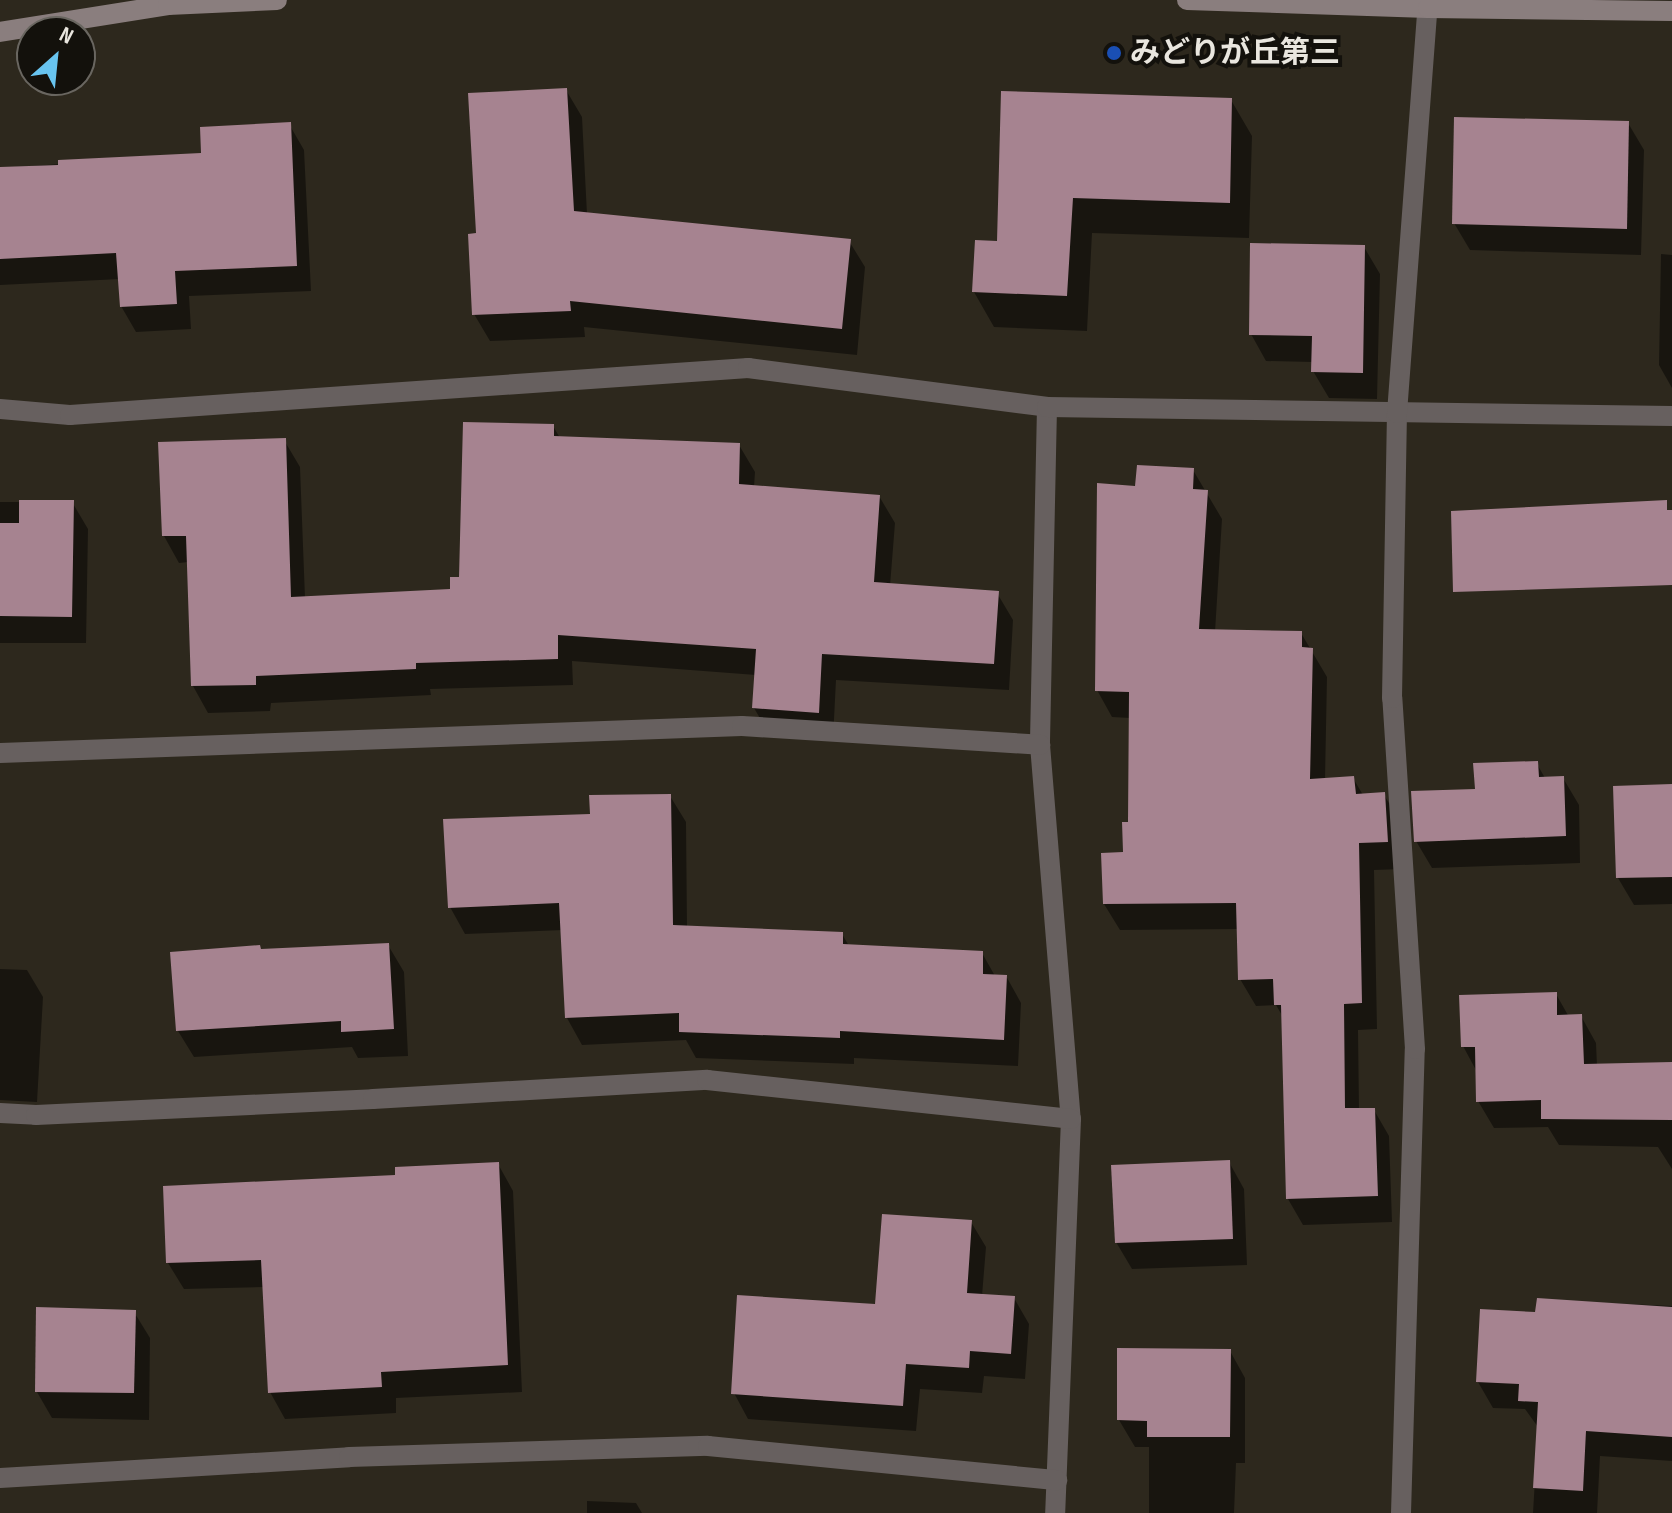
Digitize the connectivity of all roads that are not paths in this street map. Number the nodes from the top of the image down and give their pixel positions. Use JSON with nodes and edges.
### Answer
{"nodes":[{"id":1,"x":277,"y":0,"type":"edge"},
{"id":2,"x":1187,"y":0,"type":"edge"},
{"id":3,"x":1428,"y":4,"type":"edge"},
{"id":4,"x":1672,"y":11,"type":"edge"},
{"id":5,"x":0,"y":32,"type":"edge"},
{"id":6,"x":1047,"y":407,"type":"junction"},
{"id":7,"x":0,"y":409,"type":"edge"},
{"id":8,"x":1397,"y":413,"type":"junction"},
{"id":9,"x":1672,"y":416,"type":"edge"},
{"id":10,"x":1040,"y":745,"type":"junction"},
{"id":11,"x":0,"y":753,"type":"edge"},
{"id":12,"x":0,"y":1113,"type":"edge"},
{"id":13,"x":1071,"y":1119,"type":"junction"},
{"id":14,"x":0,"y":1478,"type":"edge"},
{"id":15,"x":1057,"y":1480,"type":"junction"},
{"id":16,"x":1055,"y":1513,"type":"edge"},
{"id":17,"x":1401,"y":1513,"type":"edge"}],
"edges":[{"from":1,"to":5,"type":"street"},
{"from":2,"to":3,"type":"street"},
{"from":3,"to":4,"type":"street"},
{"from":3,"to":8,"type":"street"},
{"from":6,"to":7,"type":"street"},
{"from":6,"to":8,"type":"street"},
{"from":6,"to":10,"type":"street"},
{"from":8,"to":9,"type":"street"},
{"from":8,"to":17,"type":"street"},
{"from":10,"to":11,"type":"street"},
{"from":10,"to":13,"type":"street"},
{"from":12,"to":13,"type":"street"},
{"from":13,"to":15,"type":"street"},
{"from":14,"to":15,"type":"street"},
{"from":15,"to":16,"type":"street"}]}
